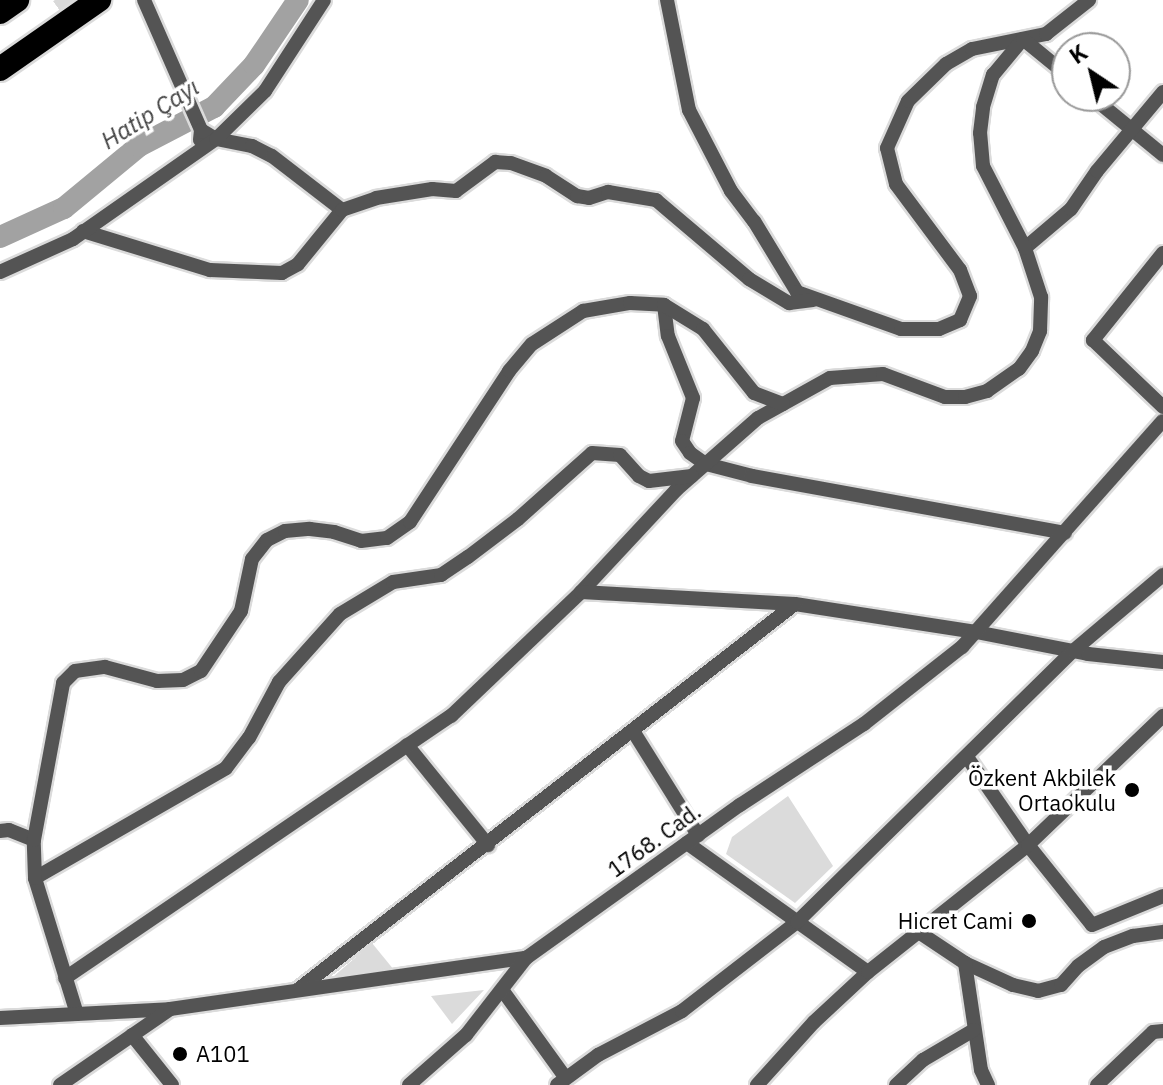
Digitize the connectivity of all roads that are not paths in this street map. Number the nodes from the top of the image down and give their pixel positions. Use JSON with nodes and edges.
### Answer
{"nodes":[{"id":1,"x":17,"y":0,"type":"edge"},
{"id":2,"x":144,"y":0,"type":"edge"},
{"id":3,"x":324,"y":0,"type":"edge"},
{"id":4,"x":667,"y":0,"type":"edge"},
{"id":5,"x":1089,"y":0,"type":"edge"},
{"id":6,"x":82,"y":6,"type":"edge"},
{"id":7,"x":0,"y":12,"type":"edge"},
{"id":8,"x":1023,"y":39,"type":"junction"},
{"id":9,"x":0,"y":53,"type":"edge"},
{"id":10,"x":1051,"y":62,"type":"edge"},
{"id":11,"x":0,"y":69,"type":"edge"},
{"id":12,"x":1163,"y":92,"type":"edge"},
{"id":13,"x":1110,"y":112,"type":"edge"},
{"id":14,"x":201,"y":130,"type":"junction"},
{"id":15,"x":1131,"y":130,"type":"junction"},
{"id":16,"x":216,"y":139,"type":"junction"},
{"id":17,"x":198,"y":151,"type":"junction"},
{"id":18,"x":1163,"y":155,"type":"edge"},
{"id":19,"x":342,"y":210,"type":"junction"},
{"id":20,"x":83,"y":231,"type":"junction"},
{"id":21,"x":1025,"y":248,"type":"junction"},
{"id":22,"x":1163,"y":253,"type":"edge"},
{"id":23,"x":0,"y":272,"type":"edge"},
{"id":24,"x":814,"y":300,"type":"junction"},
{"id":25,"x":664,"y":305,"type":"junction"},
{"id":26,"x":783,"y":404,"type":"junction"},
{"id":27,"x":1163,"y":407,"type":"edge"},
{"id":28,"x":1163,"y":421,"type":"edge"},
{"id":29,"x":706,"y":464,"type":"junction"},
{"id":30,"x":692,"y":476,"type":"junction"},
{"id":31,"x":1065,"y":533,"type":"junction"},
{"id":32,"x":1163,"y":575,"type":"edge"},
{"id":33,"x":581,"y":592,"type":"junction"},
{"id":34,"x":795,"y":604,"type":"junction"},
{"id":35,"x":976,"y":632,"type":"junction"},
{"id":36,"x":1073,"y":651,"type":"junction"},
{"id":37,"x":1163,"y":662,"type":"edge"},
{"id":38,"x":1163,"y":716,"type":"edge"},
{"id":39,"x":633,"y":731,"type":"junction"},
{"id":40,"x":407,"y":745,"type":"junction"},
{"id":41,"x":967,"y":757,"type":"junction"},
{"id":42,"x":0,"y":831,"type":"edge"},
{"id":43,"x":693,"y":839,"type":"junction"},
{"id":44,"x":34,"y":840,"type":"junction"},
{"id":45,"x":488,"y":845,"type":"junction"},
{"id":46,"x":1028,"y":845,"type":"junction"},
{"id":47,"x":35,"y":878,"type":"junction"},
{"id":48,"x":1163,"y":896,"type":"edge"},
{"id":49,"x":797,"y":922,"type":"junction"},
{"id":50,"x":917,"y":931,"type":"junction"},
{"id":51,"x":1163,"y":932,"type":"edge"},
{"id":52,"x":526,"y":958,"type":"junction"},
{"id":53,"x":965,"y":963,"type":"junction"},
{"id":54,"x":868,"y":972,"type":"junction"},
{"id":55,"x":65,"y":978,"type":"junction"},
{"id":56,"x":297,"y":991,"type":"junction"},
{"id":57,"x":503,"y":991,"type":"junction"},
{"id":58,"x":170,"y":1009,"type":"junction"},
{"id":59,"x":77,"y":1014,"type":"junction"},
{"id":60,"x":0,"y":1018,"type":"edge"},
{"id":61,"x":974,"y":1030,"type":"junction"},
{"id":62,"x":1163,"y":1031,"type":"edge"},
{"id":63,"x":132,"y":1035,"type":"junction"},
{"id":64,"x":561,"y":1081,"type":"edge"},
{"id":65,"x":60,"y":1085,"type":"edge"},
{"id":66,"x":172,"y":1085,"type":"edge"},
{"id":67,"x":409,"y":1085,"type":"edge"},
{"id":68,"x":757,"y":1085,"type":"edge"},
{"id":69,"x":896,"y":1085,"type":"edge"},
{"id":70,"x":988,"y":1085,"type":"edge"},
{"id":71,"x":1097,"y":1085,"type":"edge"}],
"edges":[{"from":1,"to":7,"type":"highway"},
{"from":2,"to":14,"type":"street"},
{"from":3,"to":16,"type":"street"},
{"from":4,"to":24,"type":"street"},
{"from":5,"to":8,"type":"street"},
{"from":6,"to":9,"type":"highway"},
{"from":6,"to":11,"type":"highway"},
{"from":8,"to":10,"type":"street"},
{"from":8,"to":21,"type":"street"},
{"from":8,"to":24,"type":"street"},
{"from":12,"to":15,"type":"street"},
{"from":13,"to":15,"type":"street"},
{"from":14,"to":16,"type":"street"},
{"from":14,"to":17,"type":"street"},
{"from":15,"to":18,"type":"street"},
{"from":15,"to":21,"type":"street"},
{"from":16,"to":17,"type":"street"},
{"from":16,"to":19,"type":"street"},
{"from":17,"to":20,"type":"street"},
{"from":19,"to":20,"type":"street"},
{"from":19,"to":24,"type":"street"},
{"from":20,"to":23,"type":"street"},
{"from":21,"to":26,"type":"street"},
{"from":22,"to":27,"type":"street"},
{"from":25,"to":26,"type":"street"},
{"from":25,"to":29,"type":"street"},
{"from":25,"to":44,"type":"street"},
{"from":26,"to":29,"type":"street"},
{"from":28,"to":31,"type":"street","name":"1768. Cad."},
{"from":29,"to":30,"type":"street"},
{"from":29,"to":31,"type":"street"},
{"from":30,"to":33,"type":"street"},
{"from":30,"to":47,"type":"street"},
{"from":31,"to":35,"type":"street","name":"1768. Cad."},
{"from":32,"to":36,"type":"street"},
{"from":33,"to":34,"type":"street"},
{"from":33,"to":40,"type":"street"},
{"from":34,"to":35,"type":"street"},
{"from":34,"to":39,"type":"street"},
{"from":35,"to":36,"type":"street"},
{"from":35,"to":43,"type":"street","name":"1768. Cad."},
{"from":36,"to":37,"type":"street"},
{"from":36,"to":41,"type":"street"},
{"from":38,"to":46,"type":"street"},
{"from":39,"to":43,"type":"street"},
{"from":39,"to":45,"type":"street"},
{"from":40,"to":45,"type":"street"},
{"from":40,"to":55,"type":"street"},
{"from":41,"to":46,"type":"street"},
{"from":41,"to":49,"type":"street"},
{"from":42,"to":44,"type":"street"},
{"from":43,"to":49,"type":"street"},
{"from":43,"to":52,"type":"street","name":"1768. Cad."},
{"from":44,"to":47,"type":"street"},
{"from":45,"to":56,"type":"street"},
{"from":46,"to":48,"type":"street"},
{"from":46,"to":50,"type":"street"},
{"from":47,"to":55,"type":"street"},
{"from":49,"to":54,"type":"street"},
{"from":49,"to":64,"type":"street"},
{"from":50,"to":53,"type":"street"},
{"from":50,"to":54,"type":"street"},
{"from":51,"to":53,"type":"street"},
{"from":52,"to":56,"type":"street","name":"1768. Cad."},
{"from":52,"to":57,"type":"street"},
{"from":53,"to":61,"type":"street"},
{"from":54,"to":68,"type":"street"},
{"from":55,"to":59,"type":"street"},
{"from":56,"to":58,"type":"street","name":"1768. Cad."},
{"from":57,"to":64,"type":"street"},
{"from":57,"to":67,"type":"street"},
{"from":58,"to":59,"type":"street"},
{"from":58,"to":63,"type":"street","name":"1768. Cad."},
{"from":59,"to":60,"type":"street"},
{"from":61,"to":69,"type":"street"},
{"from":61,"to":70,"type":"street"},
{"from":62,"to":71,"type":"street"},
{"from":63,"to":65,"type":"street","name":"1768. Cad."},
{"from":63,"to":66,"type":"street"}]}
